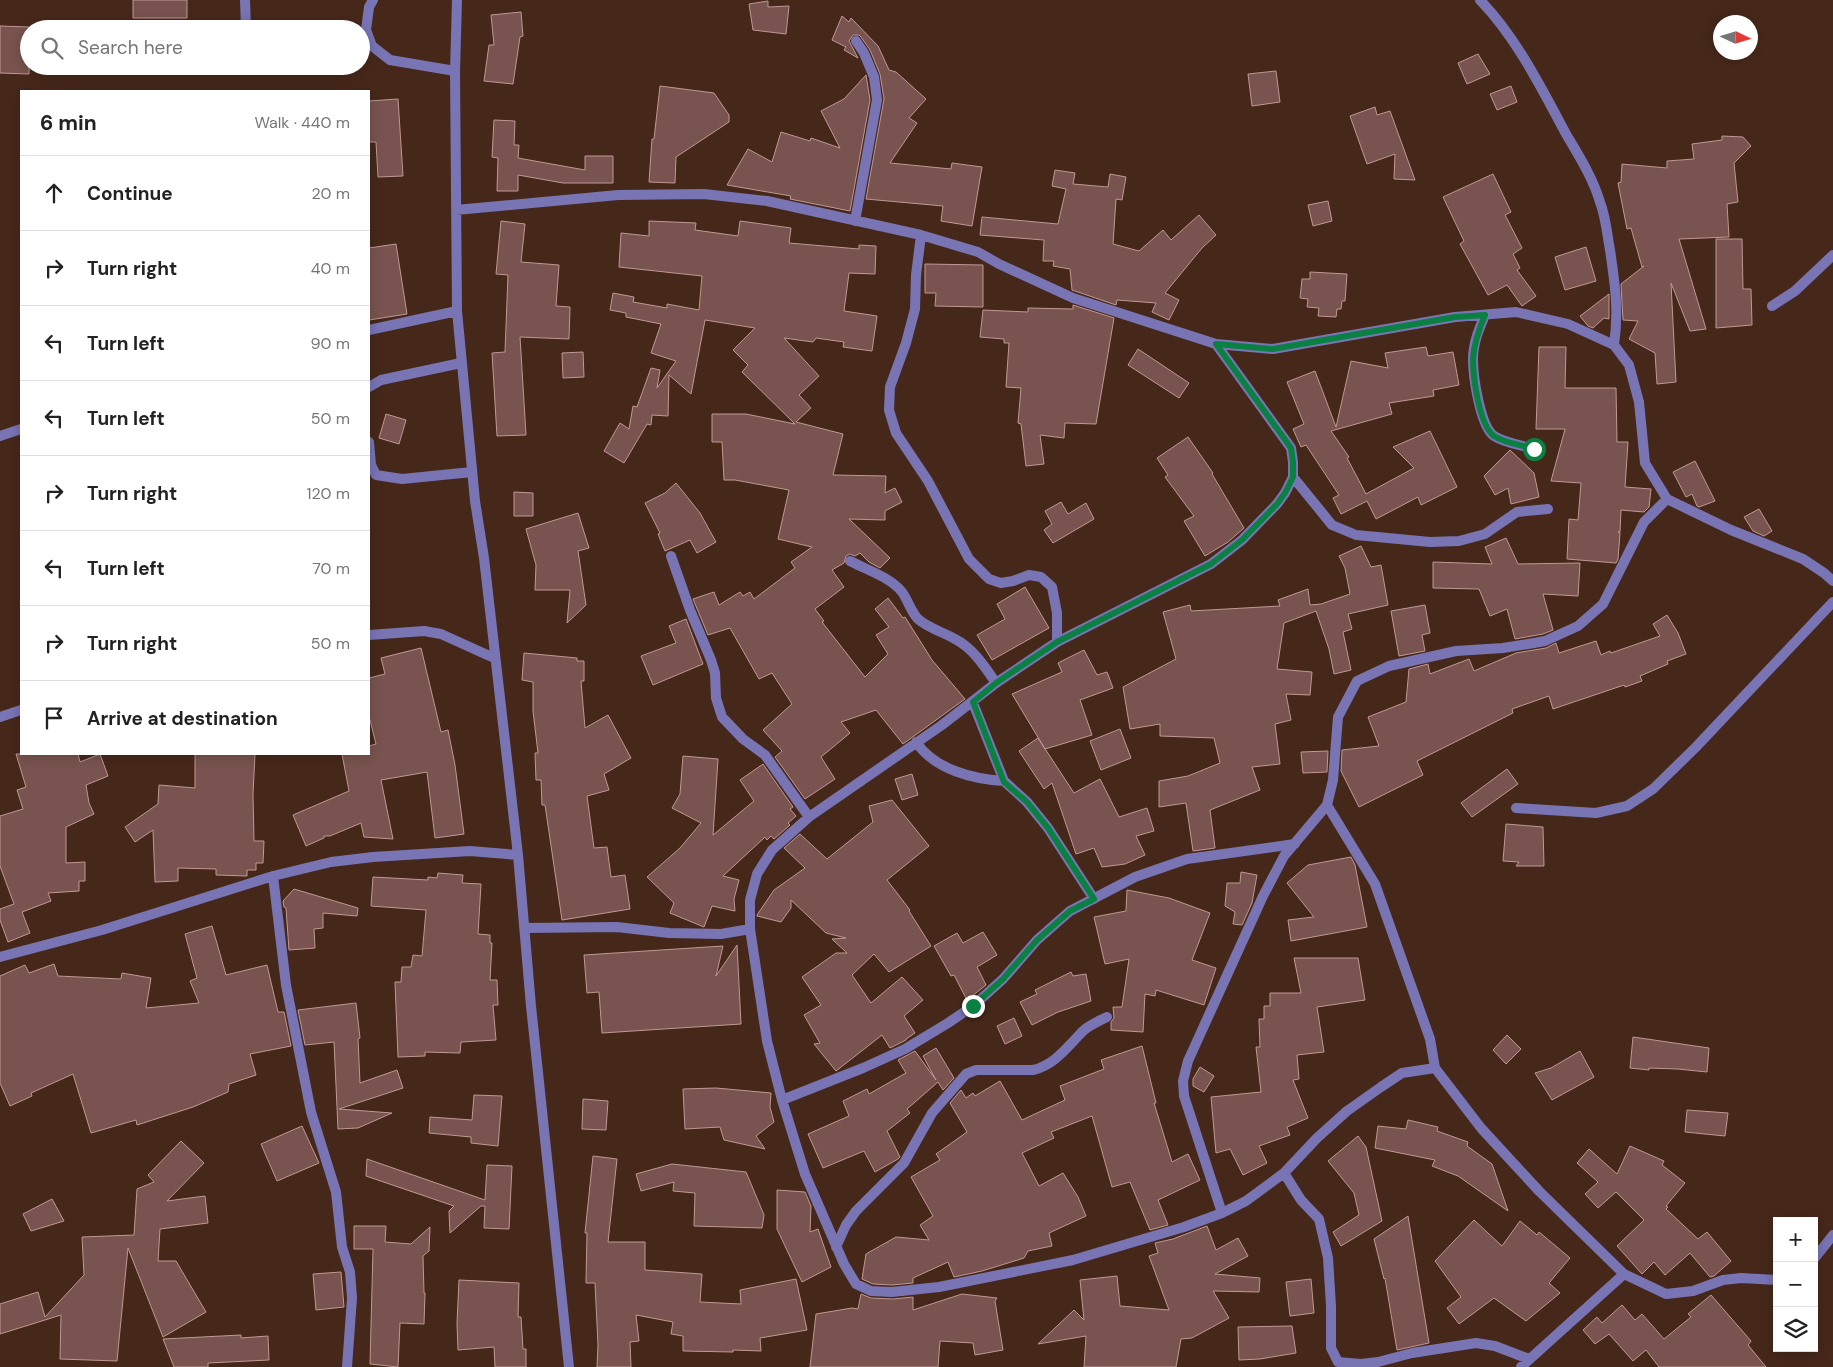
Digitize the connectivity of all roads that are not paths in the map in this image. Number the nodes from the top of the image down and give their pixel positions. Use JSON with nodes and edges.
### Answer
{"nodes":[{"id":1,"x":245,"y":0,"type":"edge"},
{"id":2,"x":373,"y":0,"type":"edge"},
{"id":3,"x":457,"y":0,"type":"edge"},
{"id":4,"x":1480,"y":0,"type":"edge"},
{"id":5,"x":246,"y":20,"type":"edge"},
{"id":6,"x":367,"y":20,"type":"edge"},
{"id":7,"x":370,"y":41,"type":"edge"},
{"id":8,"x":856,"y":41,"type":"dead end"},
{"id":9,"x":455,"y":71,"type":"junction"},
{"id":10,"x":456,"y":210,"type":"junction"},
{"id":11,"x":855,"y":221,"type":"junction"},
{"id":12,"x":921,"y":236,"type":"junction"},
{"id":13,"x":1833,"y":255,"type":"edge"},
{"id":14,"x":1772,"y":306,"type":"dead end"},
{"id":15,"x":457,"y":311,"type":"junction"},
{"id":16,"x":1485,"y":315,"type":"junction"},
{"id":17,"x":370,"y":330,"type":"edge"},
{"id":18,"x":1216,"y":344,"type":"junction"},
{"id":19,"x":1614,"y":345,"type":"junction"},
{"id":20,"x":462,"y":363,"type":"junction"},
{"id":21,"x":370,"y":386,"type":"edge"},
{"id":22,"x":20,"y":429,"type":"edge"},
{"id":23,"x":0,"y":436,"type":"edge"},
{"id":24,"x":1534,"y":449,"type":"dead end"},
{"id":25,"x":370,"y":454,"type":"edge"},
{"id":26,"x":472,"y":472,"type":"junction"},
{"id":27,"x":1293,"y":477,"type":"junction"},
{"id":28,"x":1667,"y":499,"type":"junction"},
{"id":29,"x":1548,"y":509,"type":"dead end"},
{"id":30,"x":671,"y":556,"type":"dead end"},
{"id":31,"x":850,"y":561,"type":"dead end"},
{"id":32,"x":1833,"y":581,"type":"edge"},
{"id":33,"x":1833,"y":602,"type":"edge"},
{"id":34,"x":370,"y":635,"type":"edge"},
{"id":35,"x":1057,"y":642,"type":"junction"},
{"id":36,"x":494,"y":658,"type":"junction"},
{"id":37,"x":996,"y":683,"type":"junction"},
{"id":38,"x":973,"y":702,"type":"junction"},
{"id":39,"x":20,"y":710,"type":"edge"},
{"id":40,"x":0,"y":716,"type":"edge"},
{"id":41,"x":916,"y":742,"type":"junction"},
{"id":42,"x":1004,"y":782,"type":"junction"},
{"id":43,"x":1327,"y":806,"type":"junction"},
{"id":44,"x":1516,"y":808,"type":"dead end"},
{"id":45,"x":809,"y":817,"type":"junction"},
{"id":46,"x":1295,"y":844,"type":"junction"},
{"id":47,"x":518,"y":855,"type":"junction"},
{"id":48,"x":273,"y":876,"type":"junction"},
{"id":49,"x":1094,"y":899,"type":"junction"},
{"id":50,"x":525,"y":928,"type":"junction"},
{"id":51,"x":750,"y":929,"type":"junction"},
{"id":52,"x":0,"y":957,"type":"edge"},
{"id":53,"x":1107,"y":1017,"type":"dead end"},
{"id":54,"x":1435,"y":1068,"type":"junction"},
{"id":55,"x":782,"y":1100,"type":"junction"},
{"id":56,"x":1284,"y":1173,"type":"junction"},
{"id":57,"x":1222,"y":1213,"type":"junction"},
{"id":58,"x":1833,"y":1235,"type":"edge"},
{"id":59,"x":836,"y":1247,"type":"junction"},
{"id":60,"x":1818,"y":1254,"type":"edge"},
{"id":61,"x":1624,"y":1274,"type":"junction"},
{"id":62,"x":1773,"y":1280,"type":"edge"},
{"id":63,"x":1525,"y":1363,"type":"edge"},
{"id":64,"x":347,"y":1367,"type":"edge"},
{"id":65,"x":569,"y":1367,"type":"edge"}],
"edges":[{"from":1,"to":5,"type":"street"},
{"from":2,"to":6,"type":"street"},
{"from":3,"to":9,"type":"street"},
{"from":4,"to":19,"type":"street"},
{"from":7,"to":9,"type":"street"},
{"from":8,"to":11,"type":"street"},
{"from":9,"to":10,"type":"street"},
{"from":10,"to":11,"type":"street"},
{"from":10,"to":15,"type":"street"},
{"from":11,"to":12,"type":"street"},
{"from":12,"to":18,"type":"street"},
{"from":12,"to":35,"type":"street"},
{"from":13,"to":14,"type":"street"},
{"from":15,"to":17,"type":"street"},
{"from":15,"to":20,"type":"street"},
{"from":16,"to":18,"type":"street"},
{"from":16,"to":19,"type":"street"},
{"from":16,"to":24,"type":"street"},
{"from":18,"to":27,"type":"street"},
{"from":19,"to":28,"type":"street"},
{"from":20,"to":21,"type":"street"},
{"from":20,"to":26,"type":"street"},
{"from":22,"to":23,"type":"street"},
{"from":25,"to":26,"type":"street"},
{"from":26,"to":36,"type":"street"},
{"from":27,"to":29,"type":"street"},
{"from":27,"to":35,"type":"street"},
{"from":28,"to":32,"type":"street"},
{"from":28,"to":43,"type":"street"},
{"from":30,"to":45,"type":"street"},
{"from":31,"to":37,"type":"street"},
{"from":33,"to":44,"type":"street"},
{"from":34,"to":36,"type":"street"},
{"from":35,"to":37,"type":"street"},
{"from":36,"to":47,"type":"street"},
{"from":37,"to":38,"type":"street"},
{"from":38,"to":41,"type":"street"},
{"from":38,"to":42,"type":"street"},
{"from":39,"to":40,"type":"street"},
{"from":41,"to":42,"type":"street"},
{"from":41,"to":45,"type":"street"},
{"from":42,"to":49,"type":"street"},
{"from":43,"to":46,"type":"street"},
{"from":43,"to":54,"type":"street"},
{"from":45,"to":51,"type":"street"},
{"from":46,"to":49,"type":"street"},
{"from":46,"to":57,"type":"street"},
{"from":47,"to":48,"type":"street"},
{"from":47,"to":50,"type":"street"},
{"from":48,"to":52,"type":"street"},
{"from":48,"to":64,"type":"street"},
{"from":49,"to":55,"type":"street"},
{"from":50,"to":51,"type":"street"},
{"from":50,"to":65,"type":"street"},
{"from":51,"to":55,"type":"street"},
{"from":53,"to":59,"type":"street"},
{"from":54,"to":56,"type":"street"},
{"from":54,"to":61,"type":"street"},
{"from":55,"to":59,"type":"street"},
{"from":56,"to":57,"type":"street"},
{"from":56,"to":63,"type":"street"},
{"from":57,"to":59,"type":"street"},
{"from":58,"to":60,"type":"street"},
{"from":61,"to":62,"type":"street"},
{"from":61,"to":63,"type":"street"}]}
